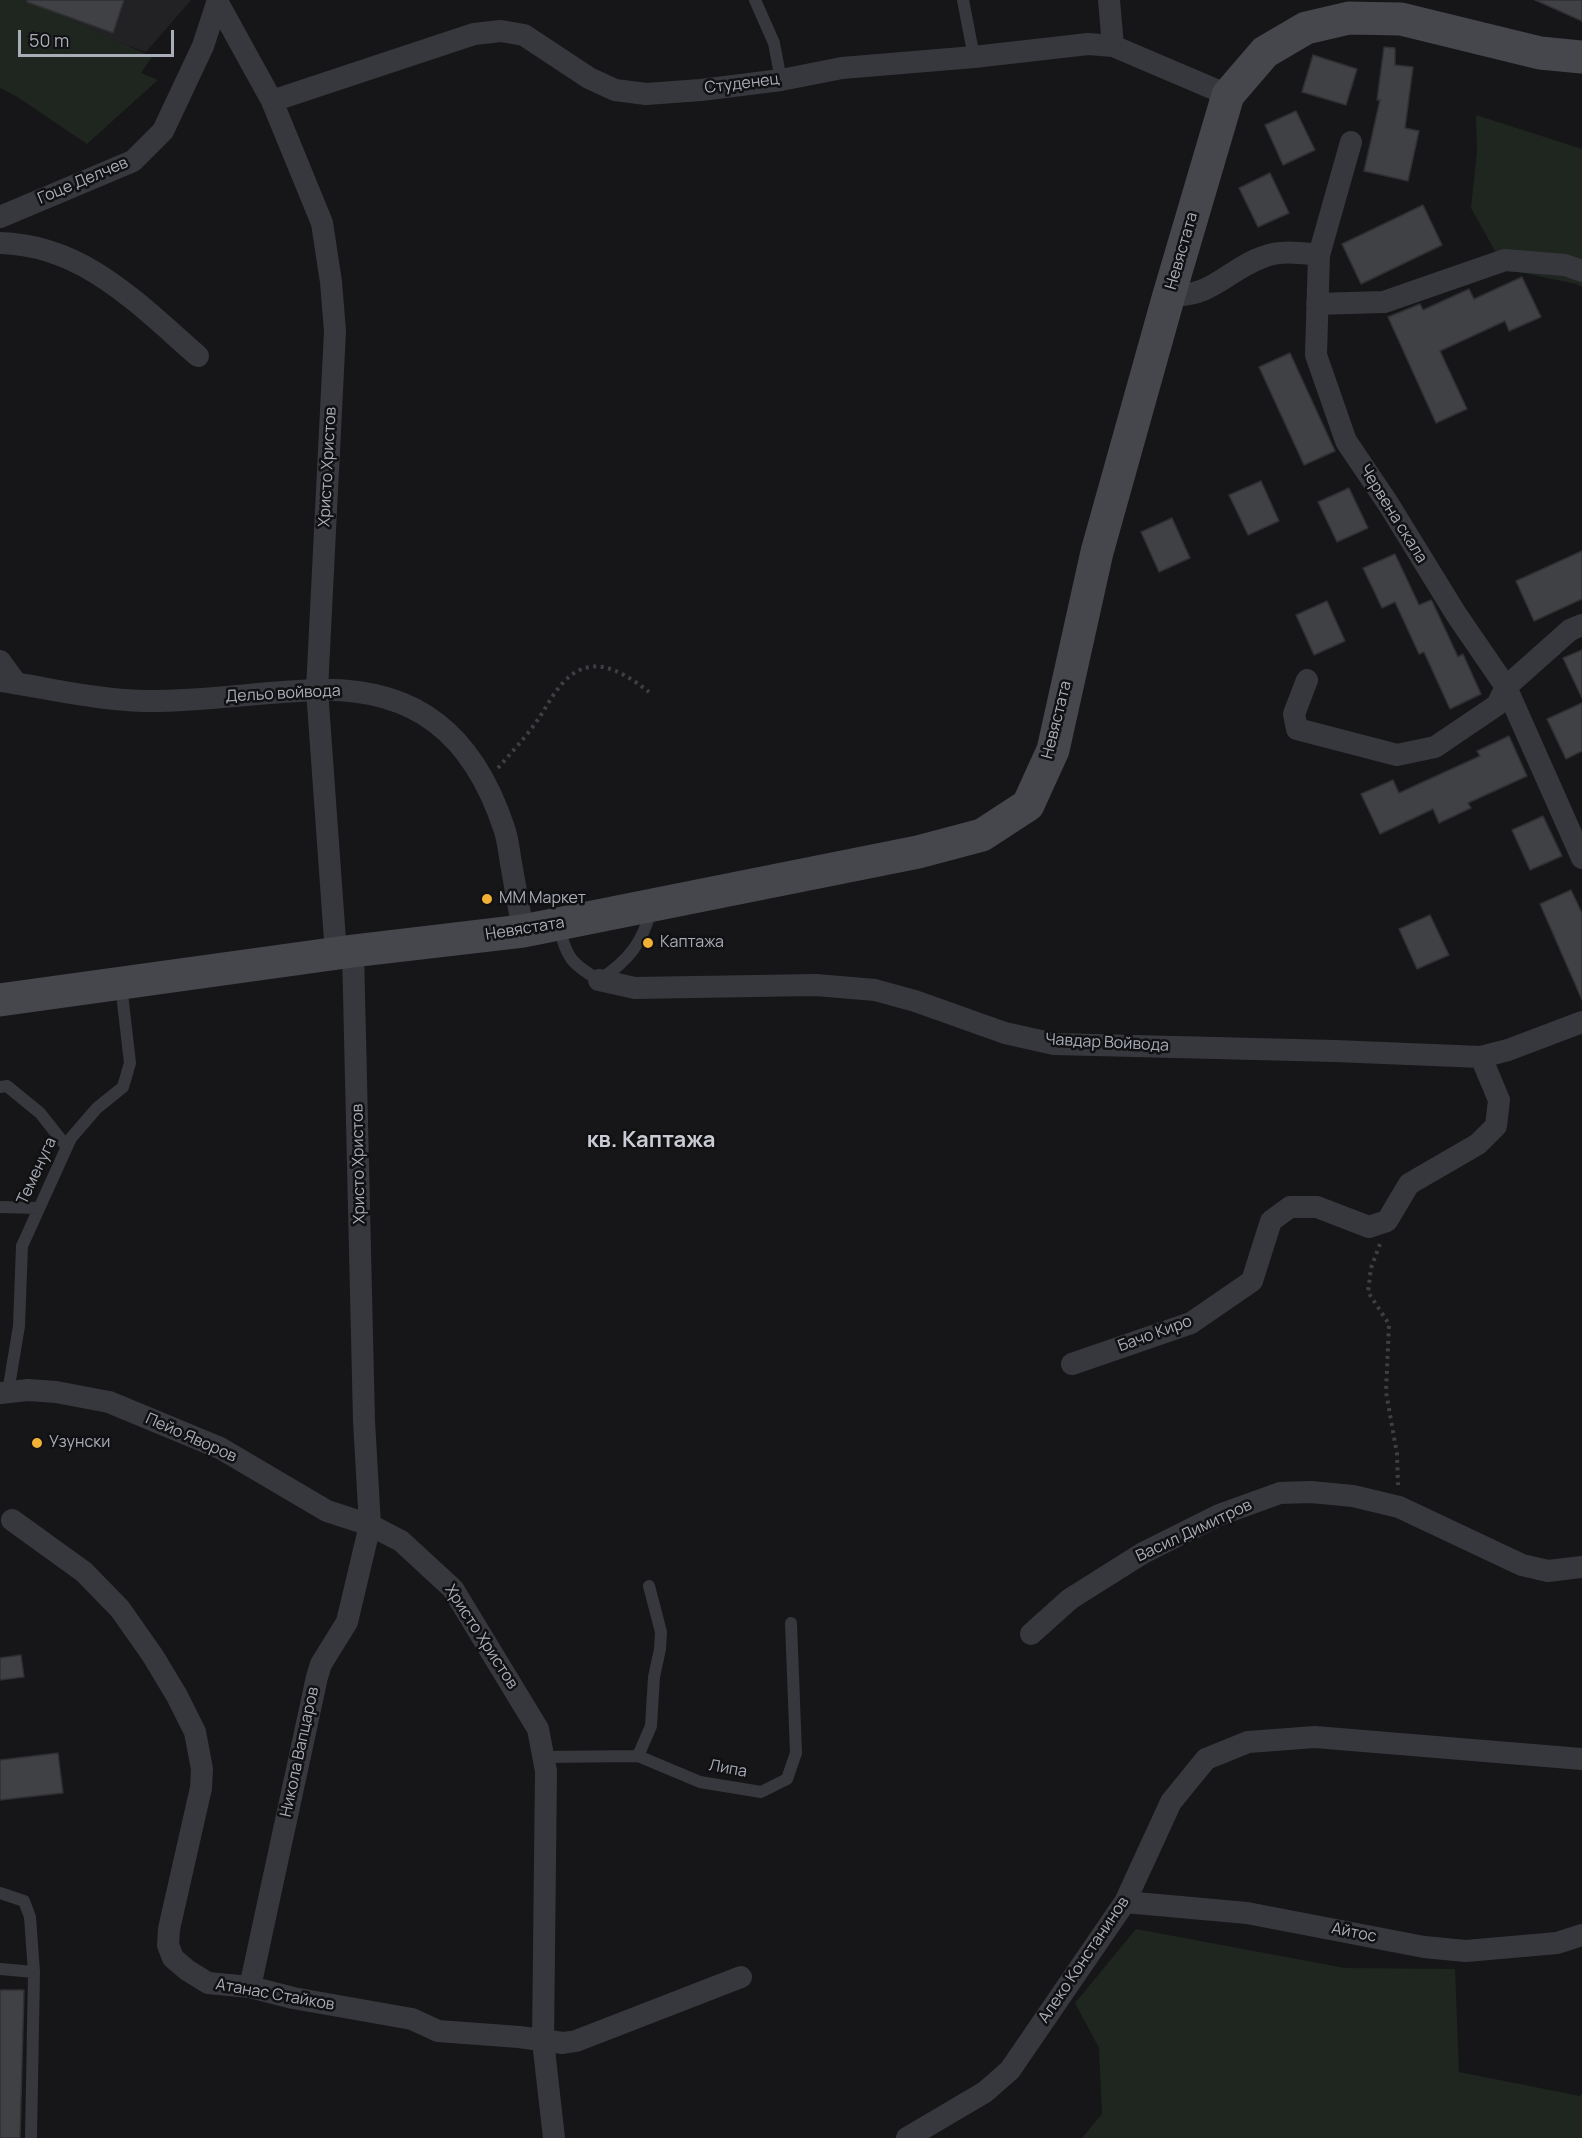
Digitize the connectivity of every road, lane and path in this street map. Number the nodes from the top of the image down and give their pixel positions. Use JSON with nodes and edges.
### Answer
{"nodes":[{"id":1,"x":755,"y":0,"type":"edge"},
{"id":2,"x":963,"y":0,"type":"edge"},
{"id":3,"x":1109,"y":0,"type":"edge"},
{"id":4,"x":218,"y":2,"type":"edge"},
{"id":5,"x":1113,"y":46,"type":"junction"},
{"id":6,"x":974,"y":57,"type":"junction"},
{"id":7,"x":1582,"y":57,"type":"edge"},
{"id":8,"x":781,"y":80,"type":"junction"},
{"id":9,"x":1228,"y":95,"type":"junction"},
{"id":10,"x":272,"y":101,"type":"junction"},
{"id":11,"x":1351,"y":142,"type":"dead end"},
{"id":12,"x":0,"y":217,"type":"edge"},
{"id":13,"x":0,"y":243,"type":"edge"},
{"id":14,"x":1319,"y":255,"type":"junction"},
{"id":15,"x":1582,"y":271,"type":"edge"},
{"id":16,"x":1169,"y":295,"type":"junction"},
{"id":17,"x":1317,"y":304,"type":"junction"},
{"id":18,"x":198,"y":356,"type":"dead end"},
{"id":19,"x":1582,"y":625,"type":"edge"},
{"id":20,"x":0,"y":661,"type":"edge"},
{"id":21,"x":1307,"y":680,"type":"dead end"},
{"id":22,"x":8,"y":682,"type":"edge"},
{"id":23,"x":1506,"y":687,"type":"junction"},
{"id":24,"x":317,"y":690,"type":"junction"},
{"id":25,"x":649,"y":692,"type":"dead end"},
{"id":26,"x":486,"y":782,"type":"junction"},
{"id":27,"x":1582,"y":858,"type":"edge"},
{"id":28,"x":652,"y":905,"type":"junction"},
{"id":29,"x":559,"y":924,"type":"junction"},
{"id":30,"x":523,"y":931,"type":"junction"},
{"id":31,"x":344,"y":952,"type":"junction"},
{"id":32,"x":599,"y":980,"type":"junction"},
{"id":33,"x":121,"y":984,"type":"junction"},
{"id":34,"x":0,"y":1000,"type":"edge"},
{"id":35,"x":1582,"y":1022,"type":"edge"},
{"id":36,"x":1481,"y":1058,"type":"junction"},
{"id":37,"x":0,"y":1087,"type":"edge"},
{"id":38,"x":67,"y":1147,"type":"junction"},
{"id":39,"x":0,"y":1207,"type":"edge"},
{"id":40,"x":38,"y":1208,"type":"junction"},
{"id":41,"x":1387,"y":1221,"type":"junction"},
{"id":42,"x":1072,"y":1364,"type":"dead end"},
{"id":43,"x":4,"y":1393,"type":"edge"},
{"id":44,"x":1399,"y":1507,"type":"junction"},
{"id":45,"x":12,"y":1520,"type":"dead end"},
{"id":46,"x":370,"y":1525,"type":"junction"},
{"id":47,"x":1582,"y":1567,"type":"edge"},
{"id":48,"x":649,"y":1586,"type":"dead end"},
{"id":49,"x":791,"y":1623,"type":"dead end"},
{"id":50,"x":1031,"y":1634,"type":"dead end"},
{"id":51,"x":638,"y":1756,"type":"junction"},
{"id":52,"x":543,"y":1758,"type":"junction"},
{"id":53,"x":1582,"y":1759,"type":"edge"},
{"id":54,"x":0,"y":1893,"type":"edge"},
{"id":55,"x":1125,"y":1902,"type":"junction"},
{"id":56,"x":1582,"y":1935,"type":"edge"},
{"id":57,"x":0,"y":1969,"type":"edge"},
{"id":58,"x":34,"y":1972,"type":"junction"},
{"id":59,"x":741,"y":1977,"type":"dead end"},
{"id":60,"x":250,"y":1987,"type":"junction"},
{"id":61,"x":543,"y":2041,"type":"junction"},
{"id":62,"x":31,"y":2138,"type":"edge"},
{"id":63,"x":554,"y":2138,"type":"edge"},
{"id":64,"x":907,"y":2138,"type":"edge"}],
"edges":[{"from":1,"to":8,"type":"lane"},
{"from":2,"to":6,"type":"lane"},
{"from":3,"to":5,"type":"street"},
{"from":4,"to":10,"type":"street","name":"Христо Христов"},
{"from":4,"to":12,"type":"street","name":"Гоце Делчев"},
{"from":5,"to":6,"type":"street","name":"Студенец"},
{"from":5,"to":9,"type":"street","name":"Студенец"},
{"from":6,"to":8,"type":"street","name":"Студенец"},
{"from":7,"to":9,"type":"street","name":"Невястата"},
{"from":8,"to":10,"type":"street","name":"Студенец"},
{"from":9,"to":16,"type":"street","name":"Невястата"},
{"from":10,"to":24,"type":"street","name":"Христо Христов"},
{"from":11,"to":14,"type":"street","name":"Червена скала"},
{"from":13,"to":18,"type":"street"},
{"from":14,"to":16,"type":"street"},
{"from":14,"to":17,"type":"street","name":"Червена скала"},
{"from":15,"to":17,"type":"street"},
{"from":16,"to":28,"type":"street","name":"Невястата"},
{"from":17,"to":23,"type":"street","name":"Червена скала"},
{"from":19,"to":23,"type":"street"},
{"from":20,"to":22,"type":"street"},
{"from":21,"to":23,"type":"street"},
{"from":22,"to":24,"type":"street","name":"Дельо войвода"},
{"from":23,"to":27,"type":"street","name":"Червена скала"},
{"from":24,"to":26,"type":"street","name":"Дельо войвода"},
{"from":24,"to":31,"type":"street","name":"Христо Христов"},
{"from":25,"to":26,"type":"path"},
{"from":26,"to":30,"type":"street","name":"Дельо войвода"},
{"from":28,"to":29,"type":"street","name":"Невястата"},
{"from":28,"to":32,"type":"lane"},
{"from":29,"to":30,"type":"street","name":"Невястата"},
{"from":29,"to":32,"type":"lane"},
{"from":30,"to":31,"type":"street","name":"Невястата"},
{"from":31,"to":33,"type":"street","name":"Невястата"},
{"from":31,"to":46,"type":"street","name":"Христо Христов"},
{"from":32,"to":36,"type":"street","name":"Чавдар Войвода"},
{"from":33,"to":34,"type":"street","name":"Невястата"},
{"from":33,"to":38,"type":"lane","name":"Теменуга"},
{"from":35,"to":36,"type":"street","name":"Чавдар Войвода"},
{"from":36,"to":41,"type":"street"},
{"from":37,"to":38,"type":"lane"},
{"from":38,"to":40,"type":"lane","name":"Теменуга"},
{"from":39,"to":40,"type":"lane"},
{"from":40,"to":43,"type":"lane","name":"Теменуга"},
{"from":41,"to":42,"type":"street","name":"Бачо Киро"},
{"from":41,"to":44,"type":"path"},
{"from":43,"to":46,"type":"street","name":"Пейо Яворов"},
{"from":44,"to":47,"type":"street","name":"Васил Димитров"},
{"from":44,"to":50,"type":"street","name":"Васил Димитров"},
{"from":45,"to":60,"type":"street","name":"Атанас Стайков"},
{"from":46,"to":52,"type":"street","name":"Христо Христов"},
{"from":46,"to":60,"type":"street","name":"Никола Вапцаров"},
{"from":48,"to":51,"type":"lane"},
{"from":49,"to":51,"type":"lane","name":"Липа"},
{"from":51,"to":52,"type":"lane","name":"Липа"},
{"from":52,"to":61,"type":"street","name":"Христо Христов"},
{"from":53,"to":55,"type":"street","name":"Алеко Констанинов"},
{"from":54,"to":58,"type":"lane"},
{"from":55,"to":56,"type":"street","name":"Айтос"},
{"from":55,"to":64,"type":"street","name":"Алеко Констанинов"},
{"from":57,"to":58,"type":"lane"},
{"from":58,"to":62,"type":"lane"},
{"from":59,"to":61,"type":"street","name":"Атанас Стайков"},
{"from":60,"to":61,"type":"street","name":"Атанас Стайков"},
{"from":61,"to":63,"type":"street","name":"Христо Христов"}]}
